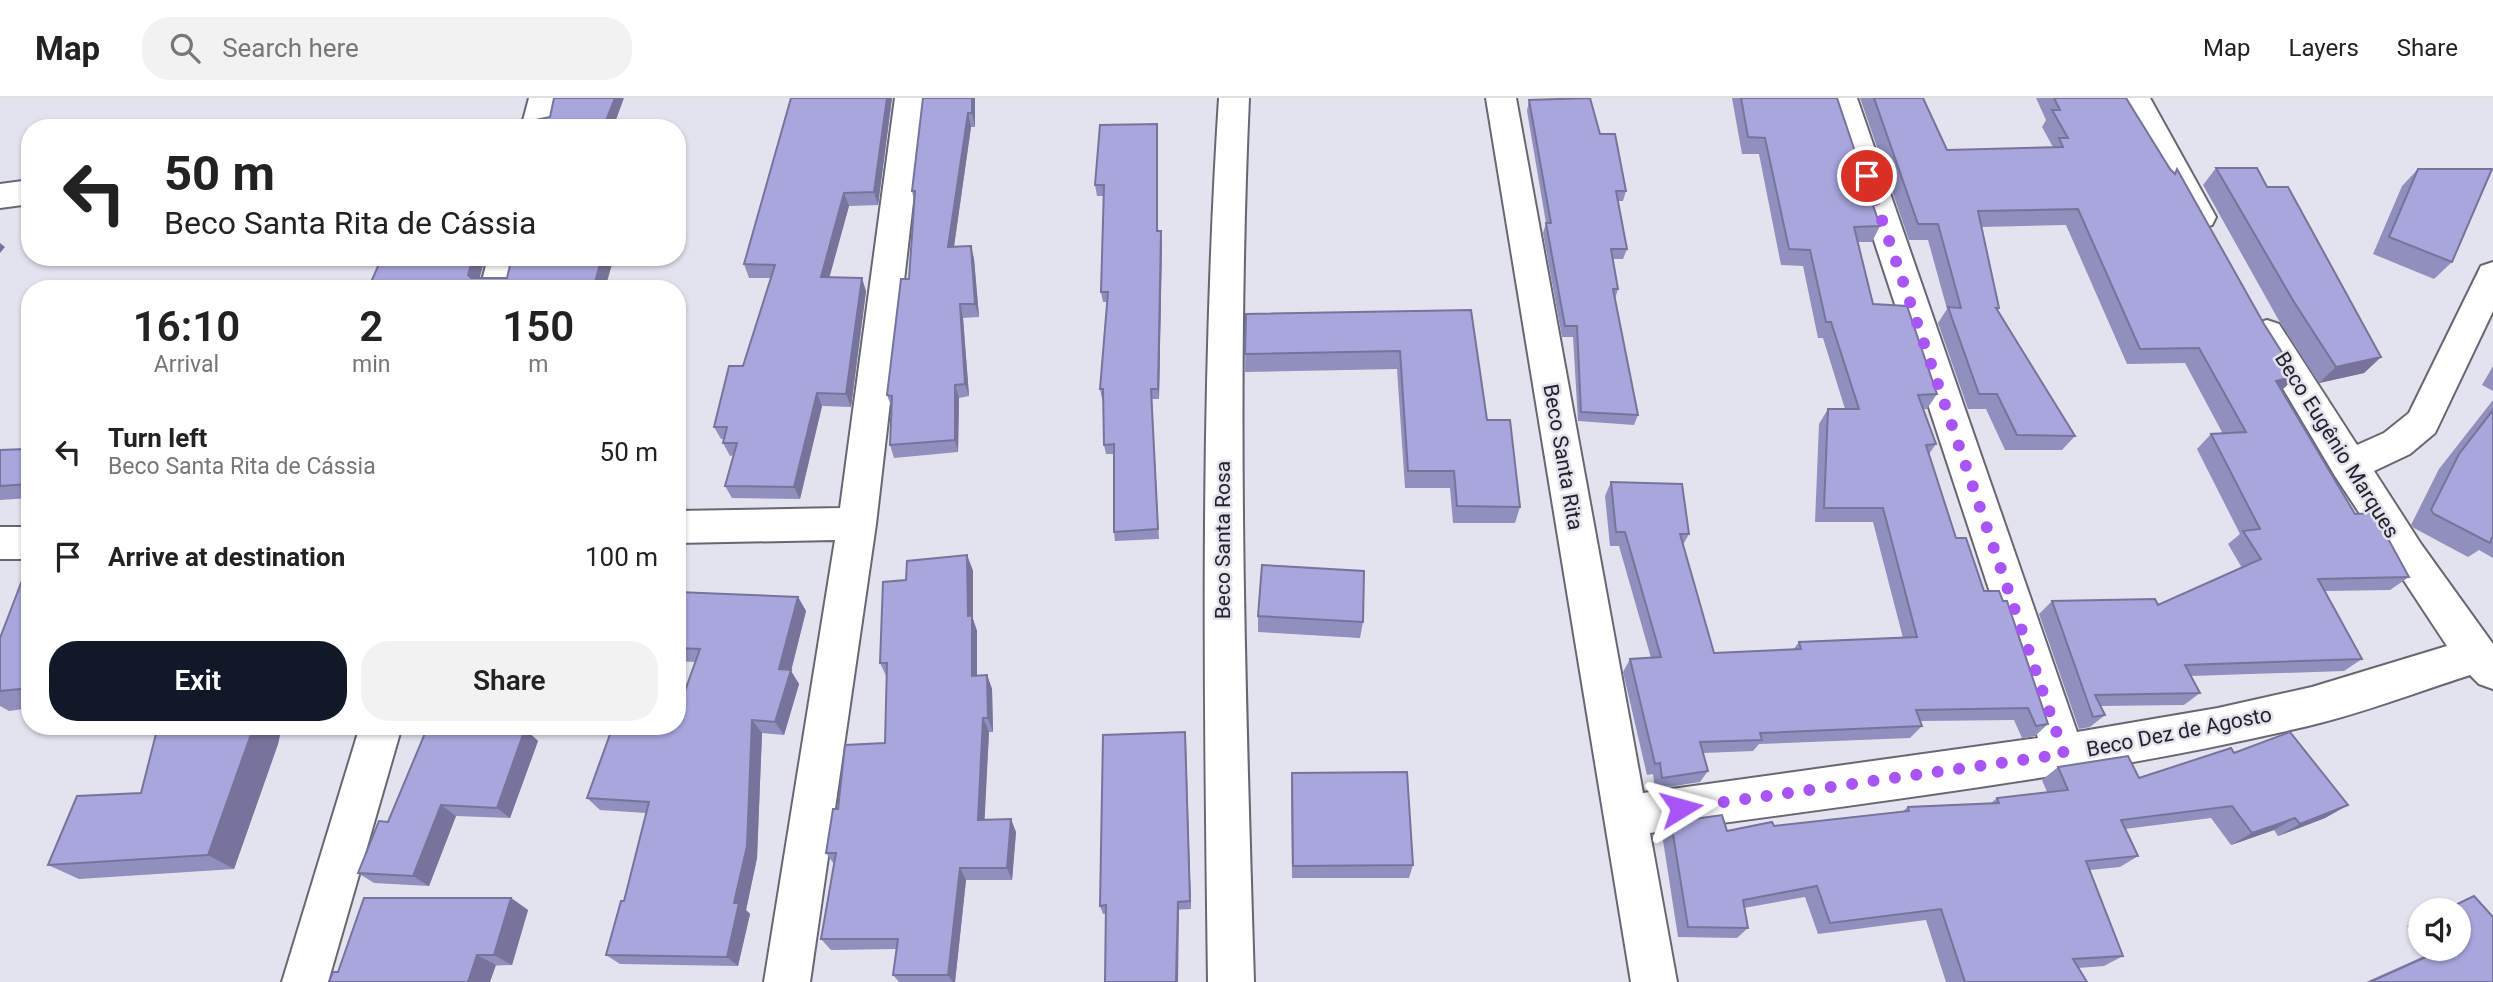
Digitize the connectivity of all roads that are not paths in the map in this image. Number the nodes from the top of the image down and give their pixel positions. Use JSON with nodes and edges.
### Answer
{"nodes":[{"id":1,"x":544,"y":98,"type":"edge"},
{"id":2,"x":910,"y":98,"type":"edge"},
{"id":3,"x":1234,"y":98,"type":"edge"},
{"id":4,"x":1501,"y":98,"type":"edge"},
{"id":5,"x":1842,"y":98,"type":"edge"},
{"id":6,"x":2136,"y":98,"type":"edge"},
{"id":7,"x":539,"y":119,"type":"edge"},
{"id":8,"x":21,"y":193,"type":"edge"},
{"id":9,"x":0,"y":195,"type":"edge"},
{"id":10,"x":2219,"y":250,"type":"edge"},
{"id":11,"x":2493,"y":275,"type":"edge"},
{"id":12,"x":2251,"y":306,"type":"edge"},
{"id":13,"x":2348,"y":465,"type":"junction"},
{"id":14,"x":857,"y":524,"type":"junction"},
{"id":15,"x":686,"y":527,"type":"edge"},
{"id":16,"x":21,"y":542,"type":"edge"},
{"id":17,"x":0,"y":543,"type":"edge"},
{"id":18,"x":2485,"y":663,"type":"edge"},
{"id":19,"x":378,"y":735,"type":"edge"},
{"id":20,"x":2064,"y":754,"type":"junction"},
{"id":21,"x":1626,"y":816,"type":"junction"},
{"id":22,"x":305,"y":982,"type":"edge"},
{"id":23,"x":787,"y":982,"type":"edge"},
{"id":24,"x":1231,"y":982,"type":"edge"},
{"id":25,"x":1654,"y":982,"type":"edge"}],
"edges":[{"from":1,"to":7,"type":"street"},
{"from":2,"to":14,"type":"street"},
{"from":3,"to":24,"type":"street","name":"Beco Santa Rosa"},
{"from":4,"to":21,"type":"street","name":"Beco Santa Rita"},
{"from":5,"to":20,"type":"street"},
{"from":6,"to":10,"type":"street"},
{"from":8,"to":9,"type":"street"},
{"from":11,"to":13,"type":"street"},
{"from":12,"to":13,"type":"street","name":"Beco Eugênio Marques"},
{"from":13,"to":18,"type":"street","name":"Beco Eugênio Marques"},
{"from":14,"to":15,"type":"street"},
{"from":14,"to":23,"type":"street"},
{"from":16,"to":17,"type":"street"},
{"from":18,"to":20,"type":"street","name":"Beco Dez de Agosto"},
{"from":19,"to":22,"type":"street"},
{"from":20,"to":21,"type":"street","name":"Beco Dez de Agosto"},
{"from":21,"to":25,"type":"street","name":"Beco Santa Rita"}]}
